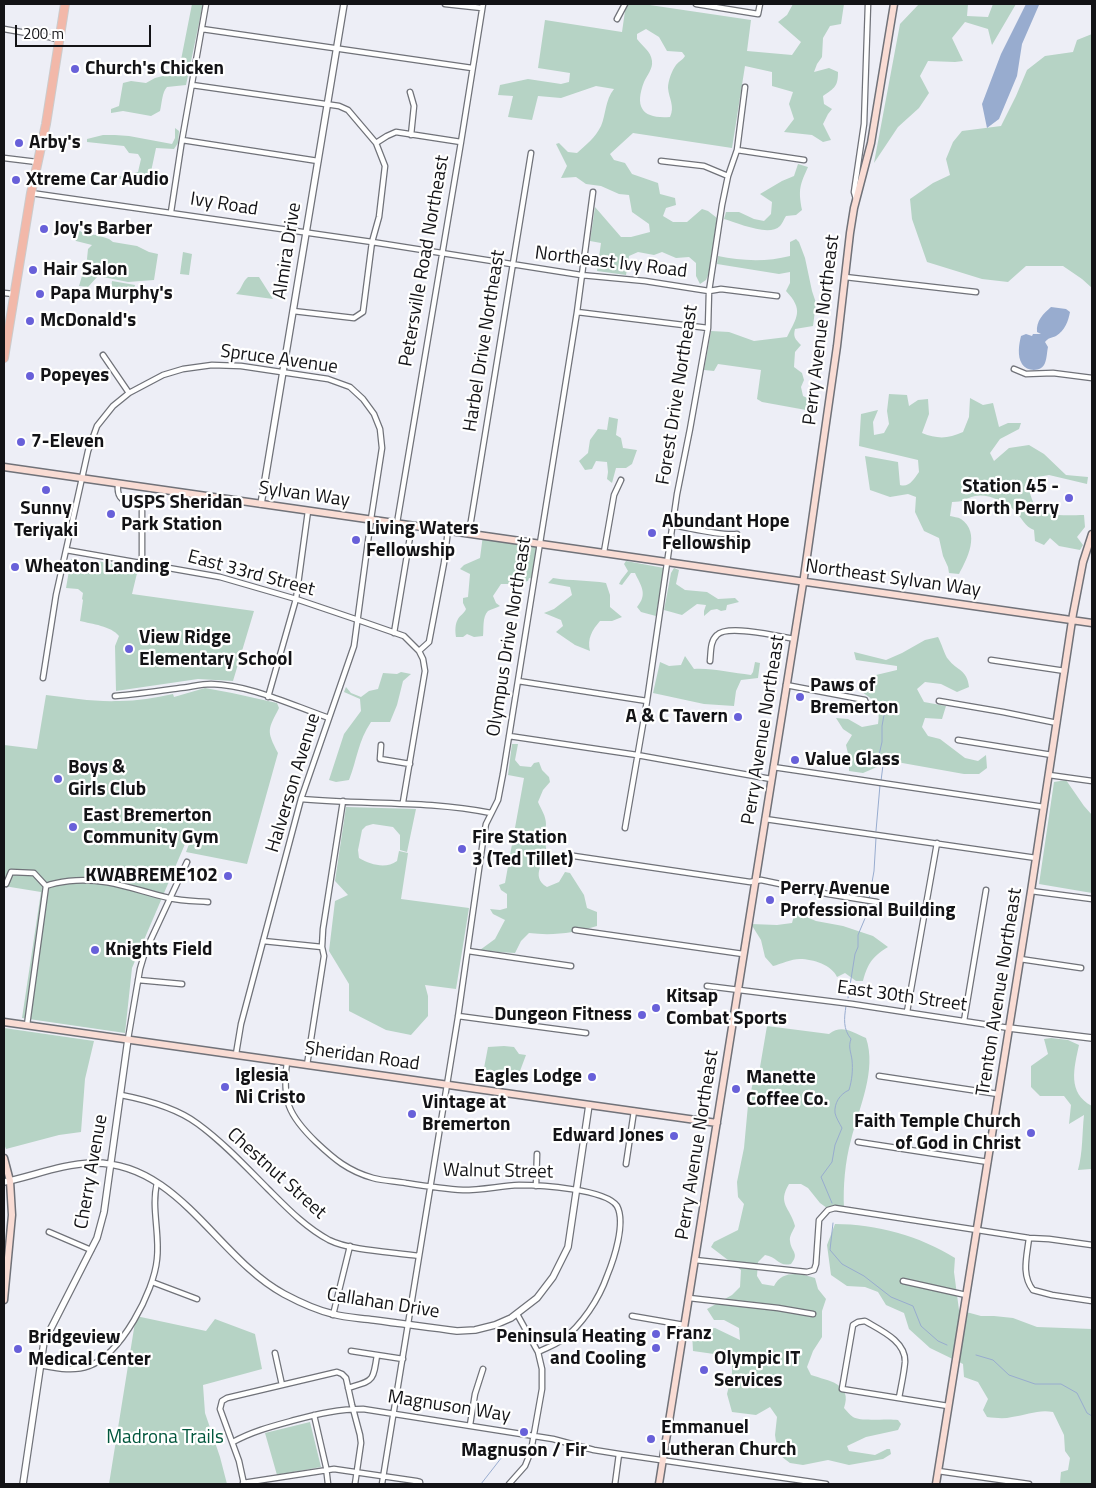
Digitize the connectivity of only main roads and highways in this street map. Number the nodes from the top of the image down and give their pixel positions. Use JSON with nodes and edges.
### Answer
{"nodes":[{"id":1,"x":65,"y":4,"type":"edge"},
{"id":2,"x":894,"y":4,"type":"edge"},
{"id":3,"x":4,"y":358,"type":"edge"},
{"id":4,"x":4,"y":467,"type":"edge"},
{"id":5,"x":1092,"y":538,"type":"edge"},
{"id":6,"x":540,"y":543,"type":"joint"},
{"id":7,"x":803,"y":582,"type":"junction"},
{"id":8,"x":1072,"y":620,"type":"junction"},
{"id":9,"x":1092,"y":623,"type":"edge"},
{"id":10,"x":4,"y":1022,"type":"edge"},
{"id":11,"x":717,"y":1123,"type":"junction"},
{"id":12,"x":4,"y":1158,"type":"edge"},
{"id":13,"x":7,"y":1181,"type":"edge"},
{"id":14,"x":4,"y":1300,"type":"edge"},
{"id":15,"x":659,"y":1484,"type":"edge"},
{"id":16,"x":936,"y":1484,"type":"edge"}],
"edges":[{"from":1,"to":3,"type":"main road"},
{"from":2,"to":7,"type":"main road","name":"Perry Avenue Northeast"},
{"from":4,"to":6,"type":"main road","name":"Sylvan Way"},
{"from":5,"to":8,"type":"main road","name":"Trenton Avenue Northeast"},
{"from":6,"to":7,"type":"main road","name":"Northeast Sylvan Way"},
{"from":7,"to":8,"type":"main road","name":"Northeast Sylvan Way"},
{"from":7,"to":11,"type":"main road","name":"Perry Avenue Northeast"},
{"from":8,"to":9,"type":"main road","name":"Northeast Sylvan Way"},
{"from":8,"to":16,"type":"main road","name":"Trenton Avenue Northeast"},
{"from":10,"to":11,"type":"main road","name":"Sheridan Road"},
{"from":11,"to":15,"type":"main road","name":"Perry Avenue Northeast"},
{"from":12,"to":13,"type":"main road"},
{"from":13,"to":14,"type":"main road"}]}
